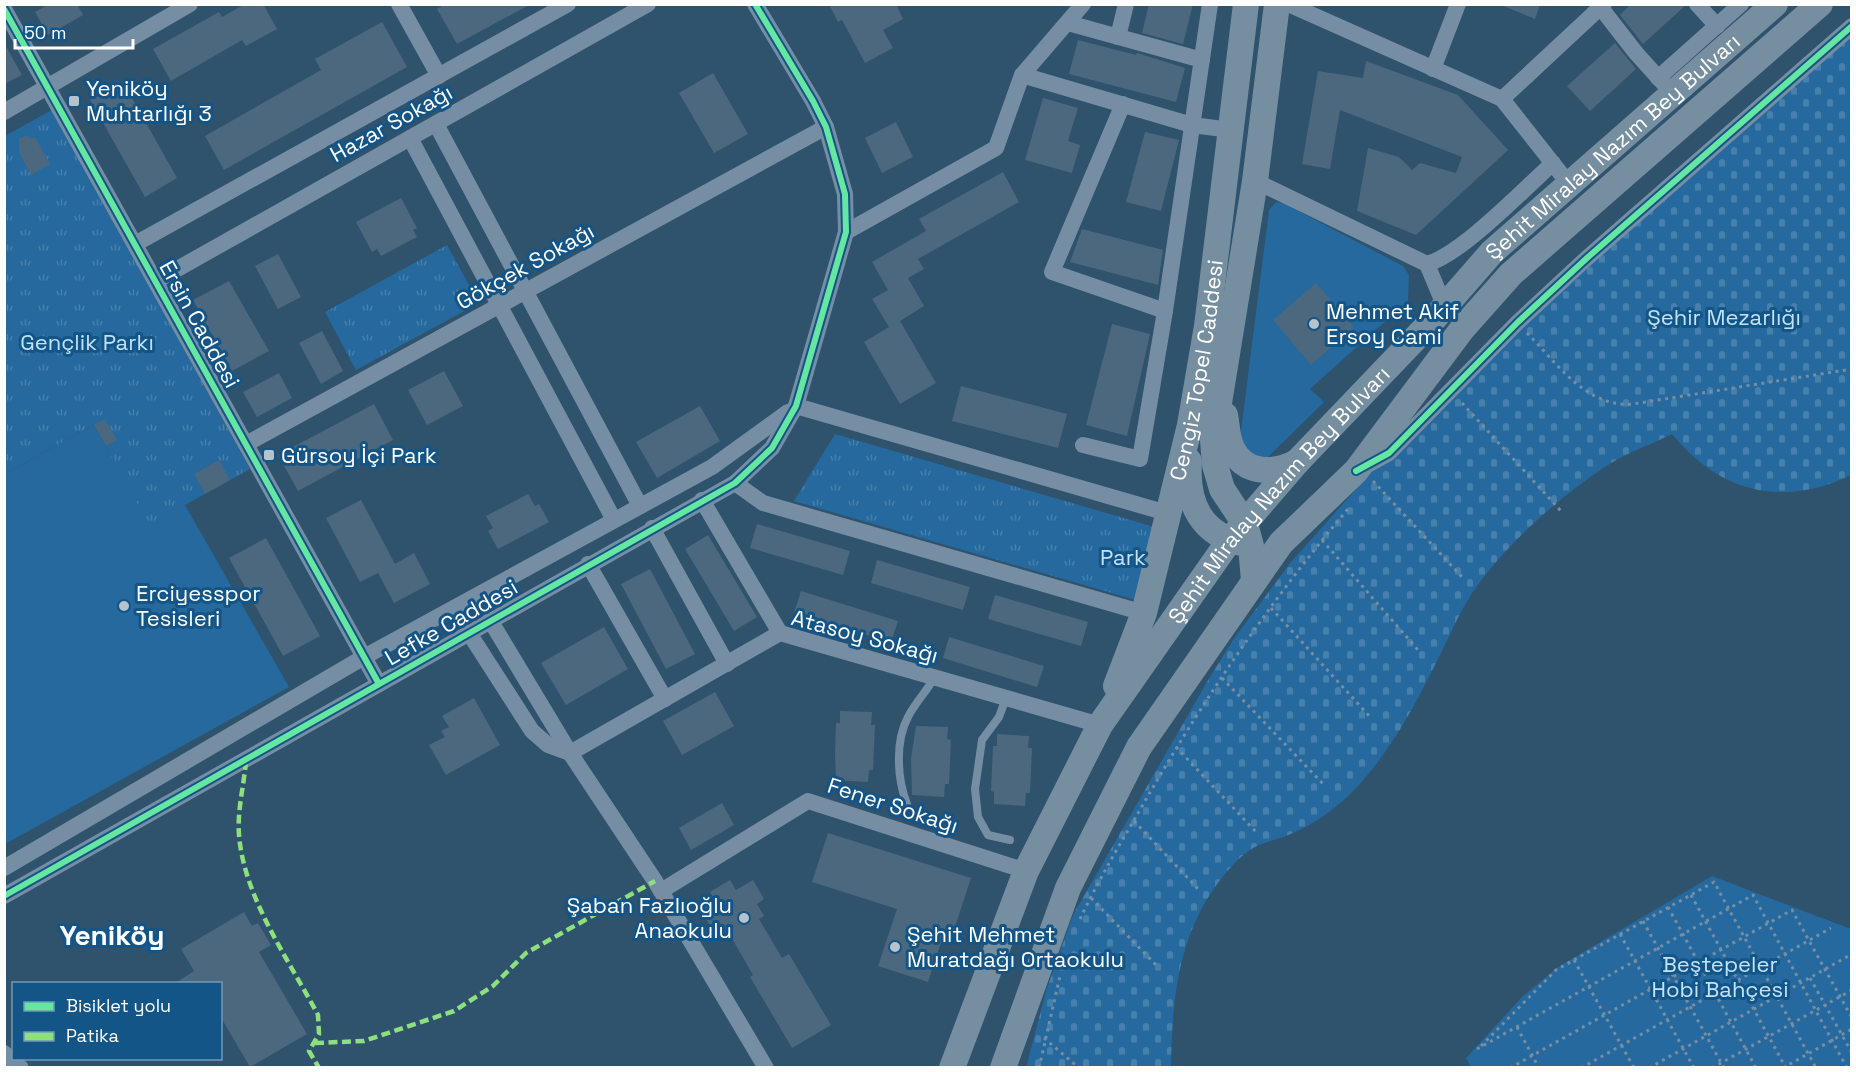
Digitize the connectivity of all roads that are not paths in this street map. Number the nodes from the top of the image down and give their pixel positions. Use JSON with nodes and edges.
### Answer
{"nodes":[{"id":1,"x":190,"y":4,"type":"edge"},
{"id":2,"x":399,"y":4,"type":"edge"},
{"id":3,"x":568,"y":4,"type":"edge"},
{"id":4,"x":648,"y":4,"type":"edge"},
{"id":5,"x":754,"y":4,"type":"edge"},
{"id":6,"x":1083,"y":4,"type":"edge"},
{"id":7,"x":1126,"y":4,"type":"edge"},
{"id":8,"x":1210,"y":4,"type":"edge"},
{"id":9,"x":1246,"y":4,"type":"edge"},
{"id":10,"x":1277,"y":4,"type":"edge"},
{"id":11,"x":1288,"y":4,"type":"edge"},
{"id":12,"x":1458,"y":4,"type":"edge"},
{"id":13,"x":1697,"y":4,"type":"edge"},
{"id":14,"x":1741,"y":4,"type":"edge"},
{"id":15,"x":1775,"y":4,"type":"edge"},
{"id":16,"x":1820,"y":4,"type":"edge"},
{"id":17,"x":1603,"y":6,"type":"edge"},
{"id":18,"x":4,"y":9,"type":"edge"},
{"id":19,"x":1068,"y":23,"type":"junction"},
{"id":20,"x":1716,"y":26,"type":"junction"},
{"id":21,"x":1851,"y":26,"type":"edge"},
{"id":22,"x":1118,"y":37,"type":"junction"},
{"id":23,"x":1203,"y":60,"type":"junction"},
{"id":24,"x":1433,"y":69,"type":"junction"},
{"id":25,"x":1022,"y":75,"type":"junction"},
{"id":26,"x":439,"y":76,"type":"junction"},
{"id":27,"x":1665,"y":86,"type":"junction"},
{"id":28,"x":48,"y":88,"type":"junction"},
{"id":29,"x":1502,"y":99,"type":"junction"},
{"id":30,"x":1123,"y":105,"type":"junction"},
{"id":31,"x":4,"y":112,"type":"edge"},
{"id":32,"x":436,"y":124,"type":"junction"},
{"id":33,"x":1192,"y":125,"type":"junction"},
{"id":34,"x":826,"y":127,"type":"junction"},
{"id":35,"x":1231,"y":130,"type":"junction"},
{"id":36,"x":410,"y":138,"type":"junction"},
{"id":37,"x":1552,"y":163,"type":"junction"},
{"id":38,"x":1255,"y":181,"type":"junction"},
{"id":39,"x":1569,"y":184,"type":"junction"},
{"id":40,"x":846,"y":232,"type":"junction"},
{"id":41,"x":135,"y":244,"type":"junction"},
{"id":42,"x":1427,"y":264,"type":"junction"},
{"id":43,"x":156,"y":281,"type":"junction"},
{"id":44,"x":526,"y":291,"type":"junction"},
{"id":45,"x":1444,"y":304,"type":"junction"},
{"id":46,"x":499,"y":306,"type":"junction"},
{"id":47,"x":1165,"y":311,"type":"junction"},
{"id":48,"x":1221,"y":393,"type":"junction"},
{"id":49,"x":796,"y":406,"type":"junction"},
{"id":50,"x":1190,"y":425,"type":"junction"},
{"id":51,"x":246,"y":444,"type":"junction"},
{"id":52,"x":1083,"y":445,"type":"dead end"},
{"id":53,"x":1297,"y":462,"type":"junction"},
{"id":54,"x":1369,"y":478,"type":"junction"},
{"id":55,"x":735,"y":483,"type":"junction"},
{"id":56,"x":702,"y":500,"type":"junction"},
{"id":57,"x":640,"y":506,"type":"junction"},
{"id":58,"x":1167,"y":513,"type":"junction"},
{"id":59,"x":614,"y":520,"type":"junction"},
{"id":60,"x":652,"y":528,"type":"junction"},
{"id":61,"x":1242,"y":537,"type":"junction"},
{"id":62,"x":1281,"y":543,"type":"junction"},
{"id":63,"x":588,"y":564,"type":"junction"},
{"id":64,"x":1254,"y":581,"type":"junction"},
{"id":65,"x":1144,"y":613,"type":"junction"},
{"id":66,"x":490,"y":620,"type":"junction"},
{"id":67,"x":469,"y":633,"type":"junction"},
{"id":68,"x":780,"y":633,"type":"junction"},
{"id":69,"x":364,"y":657,"type":"junction"},
{"id":70,"x":727,"y":664,"type":"junction"},
{"id":71,"x":934,"y":678,"type":"junction"},
{"id":72,"x":379,"y":684,"type":"junction"},
{"id":73,"x":1006,"y":698,"type":"junction"},
{"id":74,"x":664,"y":699,"type":"junction"},
{"id":75,"x":1100,"y":725,"type":"junction"},
{"id":76,"x":570,"y":753,"type":"junction"},
{"id":77,"x":907,"y":804,"type":"dead end"},
{"id":78,"x":1010,"y":840,"type":"dead end"},
{"id":79,"x":4,"y":868,"type":"edge"},
{"id":80,"x":1026,"y":871,"type":"junction"},
{"id":81,"x":661,"y":891,"type":"junction"},
{"id":82,"x":4,"y":896,"type":"edge"},
{"id":83,"x":4,"y":1053,"type":"edge"},
{"id":84,"x":21,"y":1068,"type":"edge"},
{"id":85,"x":766,"y":1068,"type":"edge"},
{"id":86,"x":952,"y":1068,"type":"edge"},
{"id":87,"x":1003,"y":1068,"type":"edge"}],
"edges":[{"from":1,"to":28,"type":"street"},
{"from":2,"to":26,"type":"street"},
{"from":3,"to":26,"type":"street","name":"Hazar Sokağı"},
{"from":4,"to":32,"type":"street","name":"Hazar Sokağı"},
{"from":5,"to":34,"type":"street"},
{"from":6,"to":19,"type":"street"},
{"from":7,"to":22,"type":"street"},
{"from":8,"to":23,"type":"street"},
{"from":9,"to":35,"type":"main road","name":"Cengiz Topel Caddesi"},
{"from":10,"to":38,"type":"main road","name":"Cengiz Topel Caddesi"},
{"from":11,"to":24,"type":"street"},
{"from":12,"to":24,"type":"street"},
{"from":13,"to":20,"type":"street"},
{"from":14,"to":20,"type":"street"},
{"from":15,"to":27,"type":"main road","name":"Şehit Miralay Nazım Bey Bulvarı"},
{"from":16,"to":54,"type":"main road","name":"Şehit Miralay Nazım Bey Bulvarı"},
{"from":17,"to":27,"type":"street"},
{"from":17,"to":29,"type":"street"},
{"from":18,"to":28,"type":"street","name":"Ersin Caddesi"},
{"from":19,"to":22,"type":"street"},
{"from":19,"to":25,"type":"street"},
{"from":20,"to":27,"type":"street"},
{"from":21,"to":54,"type":"street"},
{"from":22,"to":23,"type":"street"},
{"from":23,"to":33,"type":"street"},
{"from":24,"to":29,"type":"street"},
{"from":25,"to":30,"type":"street"},
{"from":25,"to":40,"type":"street"},
{"from":26,"to":41,"type":"street","name":"Hazar Sokağı"},
{"from":27,"to":39,"type":"main road","name":"Şehit Miralay Nazım Bey Bulvarı"},
{"from":28,"to":31,"type":"street"},
{"from":28,"to":41,"type":"street","name":"Ersin Caddesi"},
{"from":29,"to":37,"type":"street"},
{"from":30,"to":33,"type":"street"},
{"from":30,"to":47,"type":"street"},
{"from":32,"to":36,"type":"street","name":"Hazar Sokağı"},
{"from":32,"to":44,"type":"street"},
{"from":33,"to":35,"type":"street"},
{"from":33,"to":47,"type":"street"},
{"from":34,"to":40,"type":"street"},
{"from":34,"to":44,"type":"street","name":"Gökçek Sokağı"},
{"from":35,"to":50,"type":"main road","name":"Cengiz Topel Caddesi"},
{"from":36,"to":43,"type":"street","name":"Hazar Sokağı"},
{"from":36,"to":46,"type":"street"},
{"from":37,"to":39,"type":"street"},
{"from":37,"to":42,"type":"street"},
{"from":38,"to":42,"type":"street"},
{"from":38,"to":48,"type":"main road","name":"Cengiz Topel Caddesi"},
{"from":39,"to":45,"type":"main road","name":"Şehit Miralay Nazım Bey Bulvarı"},
{"from":40,"to":49,"type":"street"},
{"from":41,"to":43,"type":"street","name":"Ersin Caddesi"},
{"from":42,"to":45,"type":"street"},
{"from":43,"to":51,"type":"street","name":"Ersin Caddesi"},
{"from":44,"to":46,"type":"street","name":"Gökçek Sokağı"},
{"from":44,"to":57,"type":"street"},
{"from":45,"to":53,"type":"main road","name":"Şehit Miralay Nazım Bey Bulvarı"},
{"from":46,"to":51,"type":"street","name":"Gökçek Sokağı"},
{"from":46,"to":59,"type":"street"},
{"from":47,"to":52,"type":"street"},
{"from":48,"to":53,"type":"main road"},
{"from":48,"to":61,"type":"main road","name":"Cengiz Topel Caddesi"},
{"from":49,"to":55,"type":"street","name":"Lefke Caddesi"},
{"from":49,"to":57,"type":"street","name":"Lefke Caddesi"},
{"from":49,"to":58,"type":"street"},
{"from":50,"to":58,"type":"main road","name":"Cengiz Topel Caddesi"},
{"from":50,"to":61,"type":"main road"},
{"from":51,"to":69,"type":"street","name":"Ersin Caddesi"},
{"from":53,"to":61,"type":"main road","name":"Şehit Miralay Nazım Bey Bulvarı"},
{"from":54,"to":62,"type":"main road","name":"Şehit Miralay Nazım Bey Bulvarı"},
{"from":55,"to":56,"type":"street","name":"Lefke Caddesi"},
{"from":55,"to":65,"type":"street"},
{"from":56,"to":60,"type":"street","name":"Lefke Caddesi"},
{"from":56,"to":68,"type":"street"},
{"from":57,"to":59,"type":"street","name":"Lefke Caddesi"},
{"from":58,"to":65,"type":"main road","name":"Cengiz Topel Caddesi"},
{"from":59,"to":69,"type":"street","name":"Lefke Caddesi"},
{"from":60,"to":63,"type":"street","name":"Lefke Caddesi"},
{"from":60,"to":70,"type":"street"},
{"from":61,"to":62,"type":"main road"},
{"from":61,"to":64,"type":"main road"},
{"from":61,"to":75,"type":"main road","name":"Şehit Miralay Nazım Bey Bulvarı"},
{"from":62,"to":64,"type":"main road","name":"Şehit Miralay Nazım Bey Bulvarı"},
{"from":63,"to":66,"type":"street","name":"Lefke Caddesi"},
{"from":63,"to":74,"type":"street"},
{"from":64,"to":87,"type":"main road","name":"Şehit Miralay Nazım Bey Bulvarı"},
{"from":65,"to":75,"type":"main road","name":"Cengiz Topel Caddesi"},
{"from":66,"to":67,"type":"street","name":"Lefke Caddesi"},
{"from":66,"to":76,"type":"street"},
{"from":67,"to":72,"type":"street","name":"Lefke Caddesi"},
{"from":67,"to":76,"type":"street"},
{"from":68,"to":70,"type":"street","name":"Atasoy Sokağı"},
{"from":68,"to":71,"type":"street","name":"Atasoy Sokağı"},
{"from":69,"to":72,"type":"street","name":"Ersin Caddesi"},
{"from":69,"to":79,"type":"street","name":"Lefke Caddesi"},
{"from":70,"to":74,"type":"street","name":"Atasoy Sokağı"},
{"from":71,"to":73,"type":"street","name":"Atasoy Sokağı"},
{"from":71,"to":77,"type":"lane"},
{"from":72,"to":82,"type":"street","name":"Lefke Caddesi"},
{"from":73,"to":75,"type":"street","name":"Atasoy Sokağı"},
{"from":73,"to":78,"type":"lane"},
{"from":74,"to":76,"type":"street","name":"Atasoy Sokağı"},
{"from":75,"to":80,"type":"main road","name":"Şehit Miralay Nazım Bey Bulvarı"},
{"from":76,"to":81,"type":"street"},
{"from":80,"to":81,"type":"street","name":"Fener Sokağı"},
{"from":80,"to":86,"type":"main road","name":"Şehit Miralay Nazım Bey Bulvarı"},
{"from":81,"to":85,"type":"street"},
{"from":83,"to":84,"type":"street"}]}
